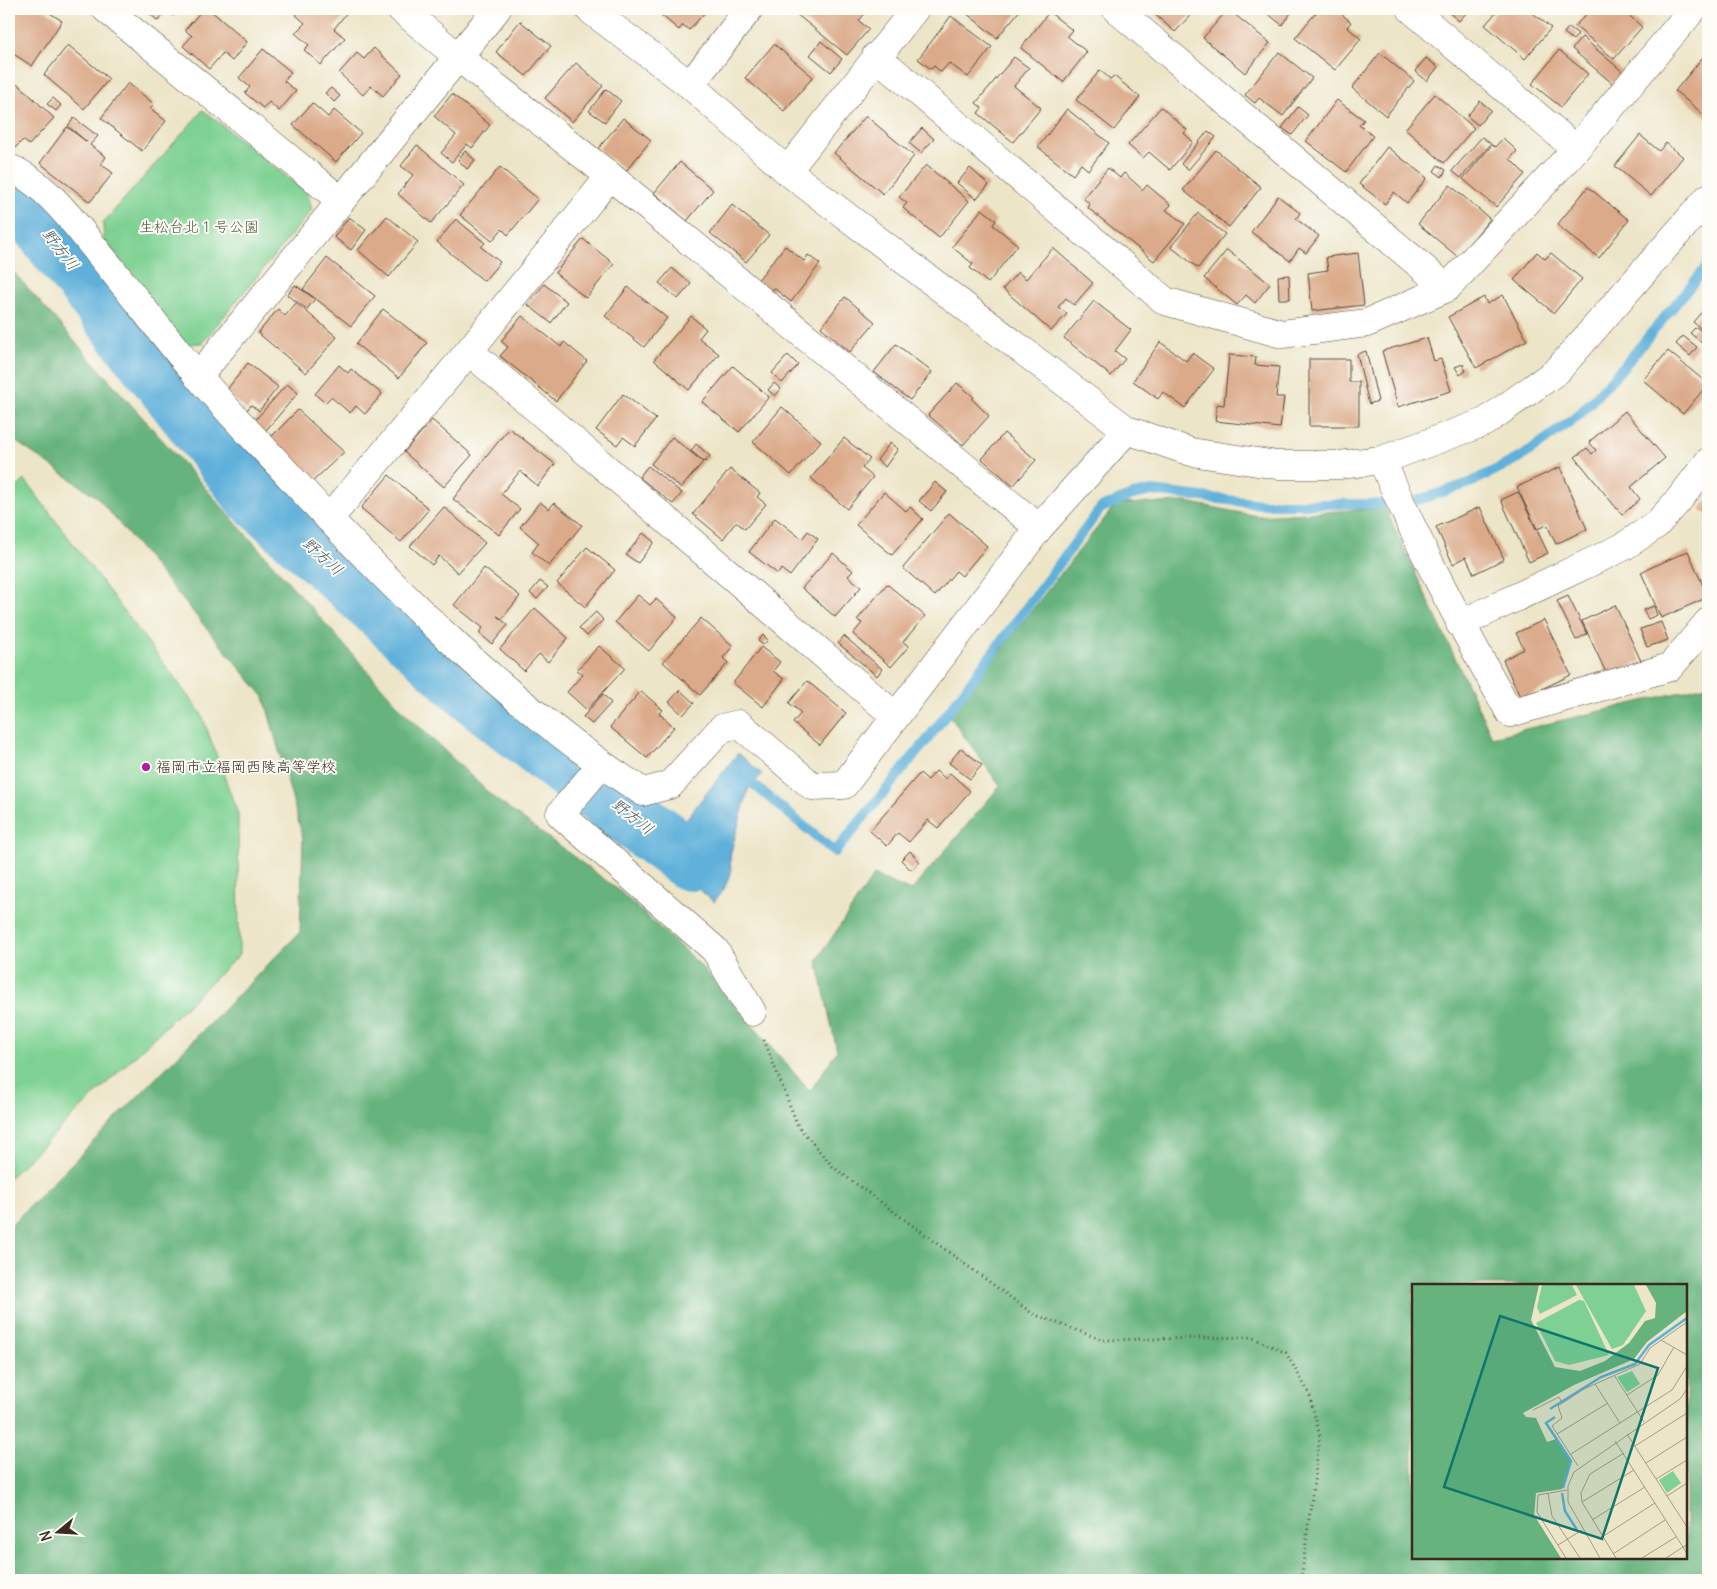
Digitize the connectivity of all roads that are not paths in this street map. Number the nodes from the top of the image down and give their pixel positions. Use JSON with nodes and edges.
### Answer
{"nodes":[{"id":1,"x":106,"y":9,"type":"edge"},
{"id":2,"x":401,"y":9,"type":"edge"},
{"id":3,"x":497,"y":9,"type":"edge"},
{"id":4,"x":589,"y":9,"type":"edge"},
{"id":5,"x":749,"y":9,"type":"edge"},
{"id":6,"x":915,"y":9,"type":"edge"},
{"id":7,"x":1116,"y":9,"type":"edge"},
{"id":8,"x":1411,"y":9,"type":"edge"},
{"id":9,"x":1693,"y":9,"type":"edge"},
{"id":10,"x":876,"y":56,"type":"junction"},
{"id":11,"x":458,"y":57,"type":"junction"},
{"id":12,"x":690,"y":86,"type":"junction"},
{"id":13,"x":1576,"y":149,"type":"junction"},
{"id":14,"x":9,"y":168,"type":"edge"},
{"id":15,"x":788,"y":171,"type":"junction"},
{"id":16,"x":610,"y":176,"type":"junction"},
{"id":17,"x":340,"y":200,"type":"junction"},
{"id":18,"x":1705,"y":206,"type":"edge"},
{"id":19,"x":1446,"y":288,"type":"junction"},
{"id":20,"x":469,"y":351,"type":"junction"},
{"id":21,"x":198,"y":377,"type":"junction"},
{"id":22,"x":1127,"y":430,"type":"junction"},
{"id":23,"x":1382,"y":460,"type":"junction"},
{"id":24,"x":1708,"y":462,"type":"edge"},
{"id":25,"x":329,"y":519,"type":"junction"},
{"id":26,"x":1039,"y":528,"type":"junction"},
{"id":27,"x":1708,"y":622,"type":"edge"},
{"id":28,"x":1460,"y":624,"type":"junction"},
{"id":29,"x":895,"y":716,"type":"junction"},
{"id":30,"x":601,"y":764,"type":"junction"},
{"id":31,"x":752,"y":1012,"type":"road end"}],
"edges":[{"from":1,"to":17,"type":"street"},
{"from":2,"to":11,"type":"street"},
{"from":3,"to":11,"type":"street"},
{"from":4,"to":12,"type":"street"},
{"from":5,"to":12,"type":"street"},
{"from":6,"to":10,"type":"street"},
{"from":7,"to":19,"type":"street"},
{"from":8,"to":13,"type":"street"},
{"from":9,"to":13,"type":"street"},
{"from":10,"to":15,"type":"street"},
{"from":10,"to":19,"type":"street"},
{"from":11,"to":16,"type":"street"},
{"from":11,"to":17,"type":"street"},
{"from":12,"to":15,"type":"street"},
{"from":13,"to":19,"type":"street"},
{"from":14,"to":21,"type":"street"},
{"from":15,"to":22,"type":"street"},
{"from":16,"to":20,"type":"street"},
{"from":16,"to":26,"type":"street"},
{"from":17,"to":21,"type":"street"},
{"from":18,"to":23,"type":"street"},
{"from":20,"to":25,"type":"street"},
{"from":20,"to":29,"type":"street"},
{"from":21,"to":25,"type":"street"},
{"from":22,"to":23,"type":"street"},
{"from":22,"to":26,"type":"street"},
{"from":23,"to":28,"type":"street"},
{"from":24,"to":28,"type":"street"},
{"from":25,"to":30,"type":"street"},
{"from":26,"to":29,"type":"street"},
{"from":27,"to":28,"type":"street"},
{"from":29,"to":30,"type":"street"},
{"from":30,"to":31,"type":"street"}]}
